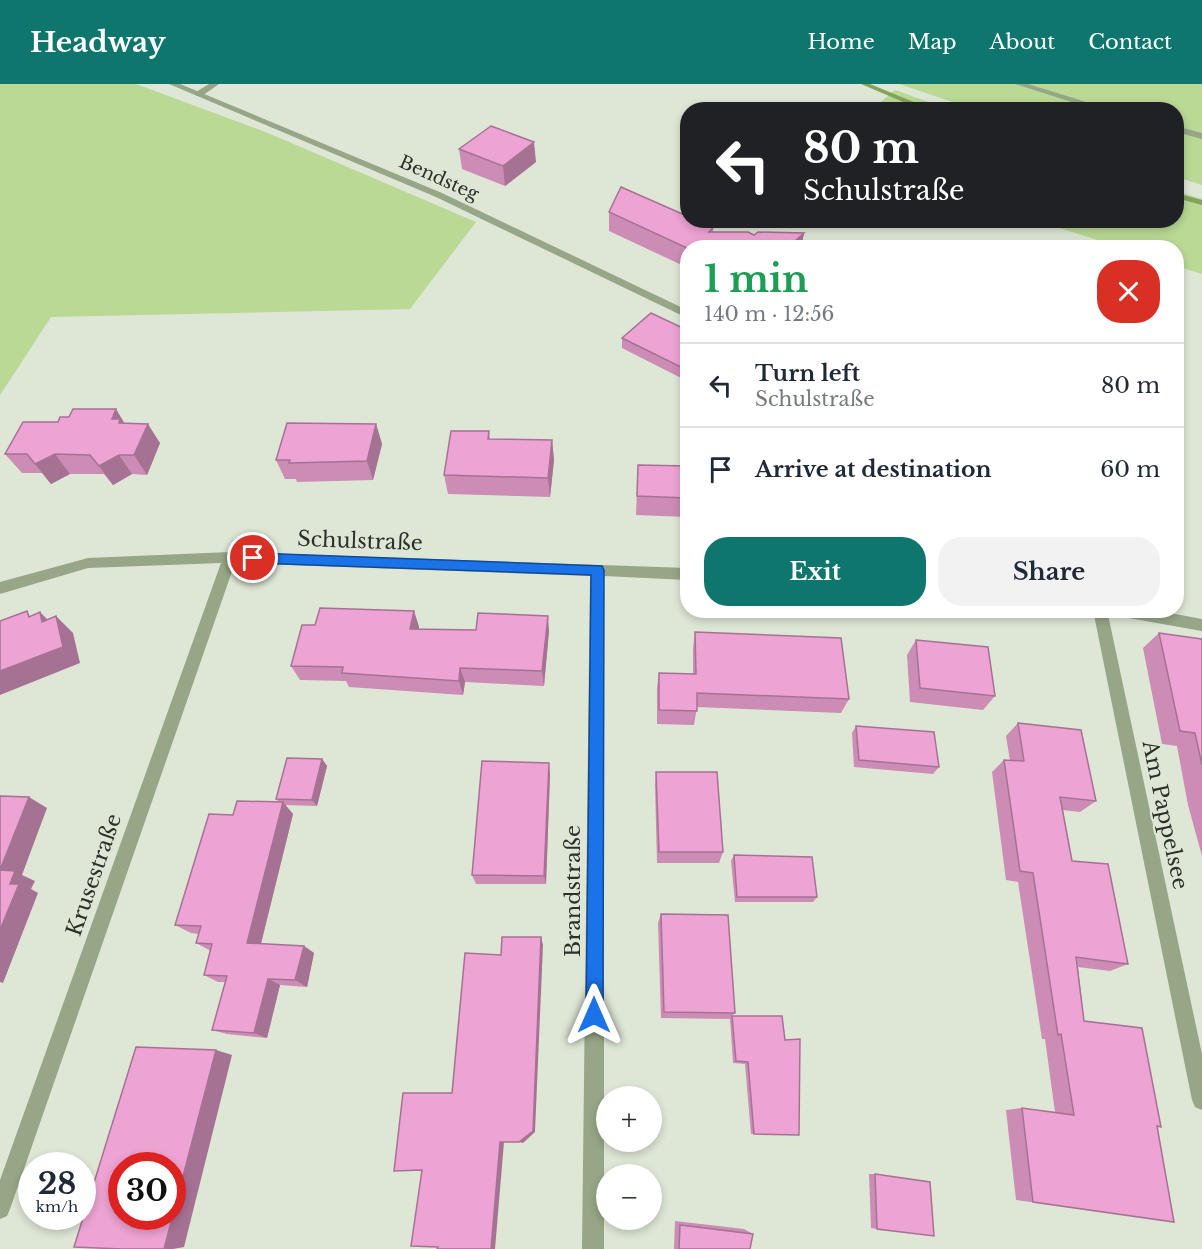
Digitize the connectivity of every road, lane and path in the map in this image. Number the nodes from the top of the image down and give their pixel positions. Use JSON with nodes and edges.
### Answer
{"nodes":[{"id":1,"x":173,"y":84,"type":"edge"},
{"id":2,"x":214,"y":84,"type":"edge"},
{"id":3,"x":1019,"y":84,"type":"edge"},
{"id":4,"x":199,"y":94,"type":"junction"},
{"id":5,"x":1081,"y":102,"type":"edge"},
{"id":6,"x":1184,"y":131,"type":"edge"},
{"id":7,"x":1202,"y":136,"type":"edge"},
{"id":8,"x":680,"y":311,"type":"edge"},
{"id":9,"x":230,"y":557,"type":"junction"},
{"id":10,"x":597,"y":570,"type":"junction"},
{"id":11,"x":680,"y":574,"type":"edge"},
{"id":12,"x":0,"y":588,"type":"edge"},
{"id":13,"x":1102,"y":618,"type":"edge"},
{"id":14,"x":1162,"y":618,"type":"edge"},
{"id":15,"x":1202,"y":625,"type":"edge"},
{"id":16,"x":1202,"y":1100,"type":"edge"},
{"id":17,"x":0,"y":1209,"type":"edge"},
{"id":18,"x":592,"y":1249,"type":"edge"}],
"edges":[{"from":1,"to":4,"type":"street","name":"Bendsteg"},
{"from":2,"to":4,"type":"street"},
{"from":3,"to":5,"type":"street"},
{"from":4,"to":8,"type":"street","name":"Bendsteg"},
{"from":6,"to":7,"type":"street"},
{"from":9,"to":10,"type":"street","name":"Schulstraße"},
{"from":9,"to":12,"type":"street","name":"Schulstraße"},
{"from":9,"to":17,"type":"street","name":"Krusestraße"},
{"from":10,"to":11,"type":"street","name":"Schulstraße"},
{"from":10,"to":18,"type":"street","name":"Brandstraße"},
{"from":13,"to":16,"type":"street","name":"Am Pappelsee"},
{"from":14,"to":15,"type":"street"}]}
